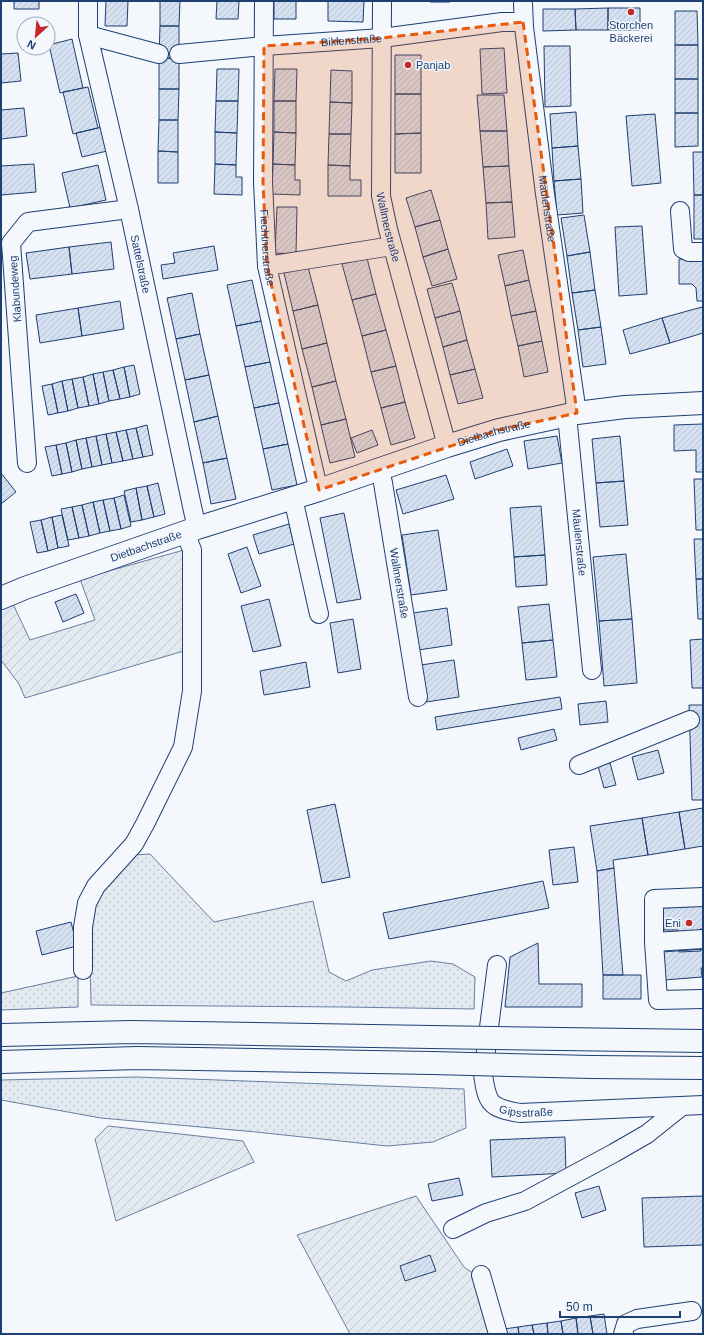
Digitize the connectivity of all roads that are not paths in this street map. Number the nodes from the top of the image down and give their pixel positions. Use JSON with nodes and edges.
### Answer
{"nodes":[{"id":1,"x":88,"y":1,"type":"edge"},
{"id":2,"x":264,"y":1,"type":"edge"},
{"id":3,"x":382,"y":1,"type":"edge"},
{"id":4,"x":522,"y":7,"type":"edge"},
{"id":5,"x":88,"y":35,"type":"junction"},
{"id":6,"x":382,"y":38,"type":"junction"},
{"id":7,"x":264,"y":46,"type":"junction"},
{"id":8,"x":159,"y":54,"type":"dead end"},
{"id":9,"x":179,"y":54,"type":"dead end"},
{"id":10,"x":129,"y":209,"type":"junction"},
{"id":11,"x":680,"y":211,"type":"dead end"},
{"id":12,"x":392,"y":246,"type":"junction"},
{"id":13,"x":703,"y":252,"type":"edge"},
{"id":14,"x":267,"y":266,"type":"junction"},
{"id":15,"x":703,"y":403,"type":"edge"},
{"id":16,"x":572,"y":414,"type":"junction"},
{"id":17,"x":446,"y":446,"type":"junction"},
{"id":18,"x":27,"y":463,"type":"dead end"},
{"id":19,"x":380,"y":470,"type":"junction"},
{"id":20,"x":320,"y":490,"type":"junction"},
{"id":21,"x":293,"y":498,"type":"junction"},
{"id":22,"x":191,"y":530,"type":"junction"},
{"id":23,"x":1,"y":598,"type":"edge"},
{"id":24,"x":319,"y":614,"type":"dead end"},
{"id":25,"x":592,"y":670,"type":"dead end"},
{"id":26,"x":418,"y":697,"type":"dead end"},
{"id":27,"x":690,"y":720,"type":"tunnel mouth"},
{"id":28,"x":579,"y":765,"type":"dead end"},
{"id":29,"x":703,"y":897,"type":"edge"},
{"id":30,"x":703,"y":939,"type":"edge"},
{"id":31,"x":654,"y":942,"type":"junction"},
{"id":32,"x":496,"y":965,"type":"dead end"},
{"id":33,"x":83,"y":970,"type":"dead end"},
{"id":34,"x":703,"y":999,"type":"edge"},
{"id":35,"x":1,"y":1035,"type":"edge"},
{"id":36,"x":703,"y":1041,"type":"edge"},
{"id":37,"x":1,"y":1062,"type":"edge"},
{"id":38,"x":703,"y":1068,"type":"edge"},
{"id":39,"x":703,"y":1104,"type":"edge"},
{"id":40,"x":682,"y":1106,"type":"junction"},
{"id":41,"x":453,"y":1229,"type":"dead end"},
{"id":42,"x":481,"y":1275,"type":"dead end"},
{"id":43,"x":692,"y":1311,"type":"dead end"},
{"id":44,"x":498,"y":1334,"type":"edge"},
{"id":45,"x":623,"y":1334,"type":"edge"}],
"edges":[{"from":1,"to":5,"type":"street","name":"Sattelstraße"},
{"from":2,"to":7,"type":"street","name":"Fiechtnerstraße"},
{"from":3,"to":6,"type":"street","name":"Wallmerstraße"},
{"from":4,"to":6,"type":"street","name":"Biklenstraße"},
{"from":4,"to":16,"type":"street","name":"Mäulenstraße"},
{"from":5,"to":8,"type":"street"},
{"from":5,"to":10,"type":"street","name":"Sattelstraße"},
{"from":6,"to":7,"type":"street","name":"Biklenstraße"},
{"from":6,"to":12,"type":"street","name":"Wallmerstraße"},
{"from":7,"to":9,"type":"street","name":"Biklenstraße"},
{"from":7,"to":14,"type":"street","name":"Fiechtnerstraße"},
{"from":10,"to":18,"type":"street","name":"Klabundeweg"},
{"from":10,"to":22,"type":"street","name":"Sattelstraße"},
{"from":11,"to":13,"type":"street"},
{"from":12,"to":14,"type":"street"},
{"from":12,"to":17,"type":"street","name":"Wallmerstraße"},
{"from":14,"to":20,"type":"street","name":"Fiechtnerstraße"},
{"from":15,"to":16,"type":"main road","name":"Dietbachstraße"},
{"from":16,"to":17,"type":"main road","name":"Dietbachstraße"},
{"from":16,"to":25,"type":"street","name":"Mäulenstraße"},
{"from":17,"to":19,"type":"main road","name":"Dietbachstraße"},
{"from":19,"to":20,"type":"main road","name":"Dietbachstraße"},
{"from":19,"to":26,"type":"street","name":"Wallmerstraße"},
{"from":20,"to":21,"type":"main road","name":"Dietbachstraße"},
{"from":21,"to":22,"type":"main road","name":"Dietbachstraße"},
{"from":21,"to":24,"type":"street"},
{"from":22,"to":23,"type":"main road","name":"Dietbachstraße"},
{"from":22,"to":33,"type":"street","name":"Sattelstraße"},
{"from":27,"to":28,"type":"street"},
{"from":29,"to":31,"type":"street"},
{"from":30,"to":31,"type":"street"},
{"from":31,"to":34,"type":"street"},
{"from":32,"to":40,"type":"street","name":"Gipsstraße"},
{"from":35,"to":36,"type":"main road","bridge":true},
{"from":37,"to":38,"type":"main road","bridge":true},
{"from":39,"to":40,"type":"street","name":"Gipsstraße"},
{"from":40,"to":41,"type":"street"},
{"from":42,"to":44,"type":"street"},
{"from":43,"to":45,"type":"street"}]}
